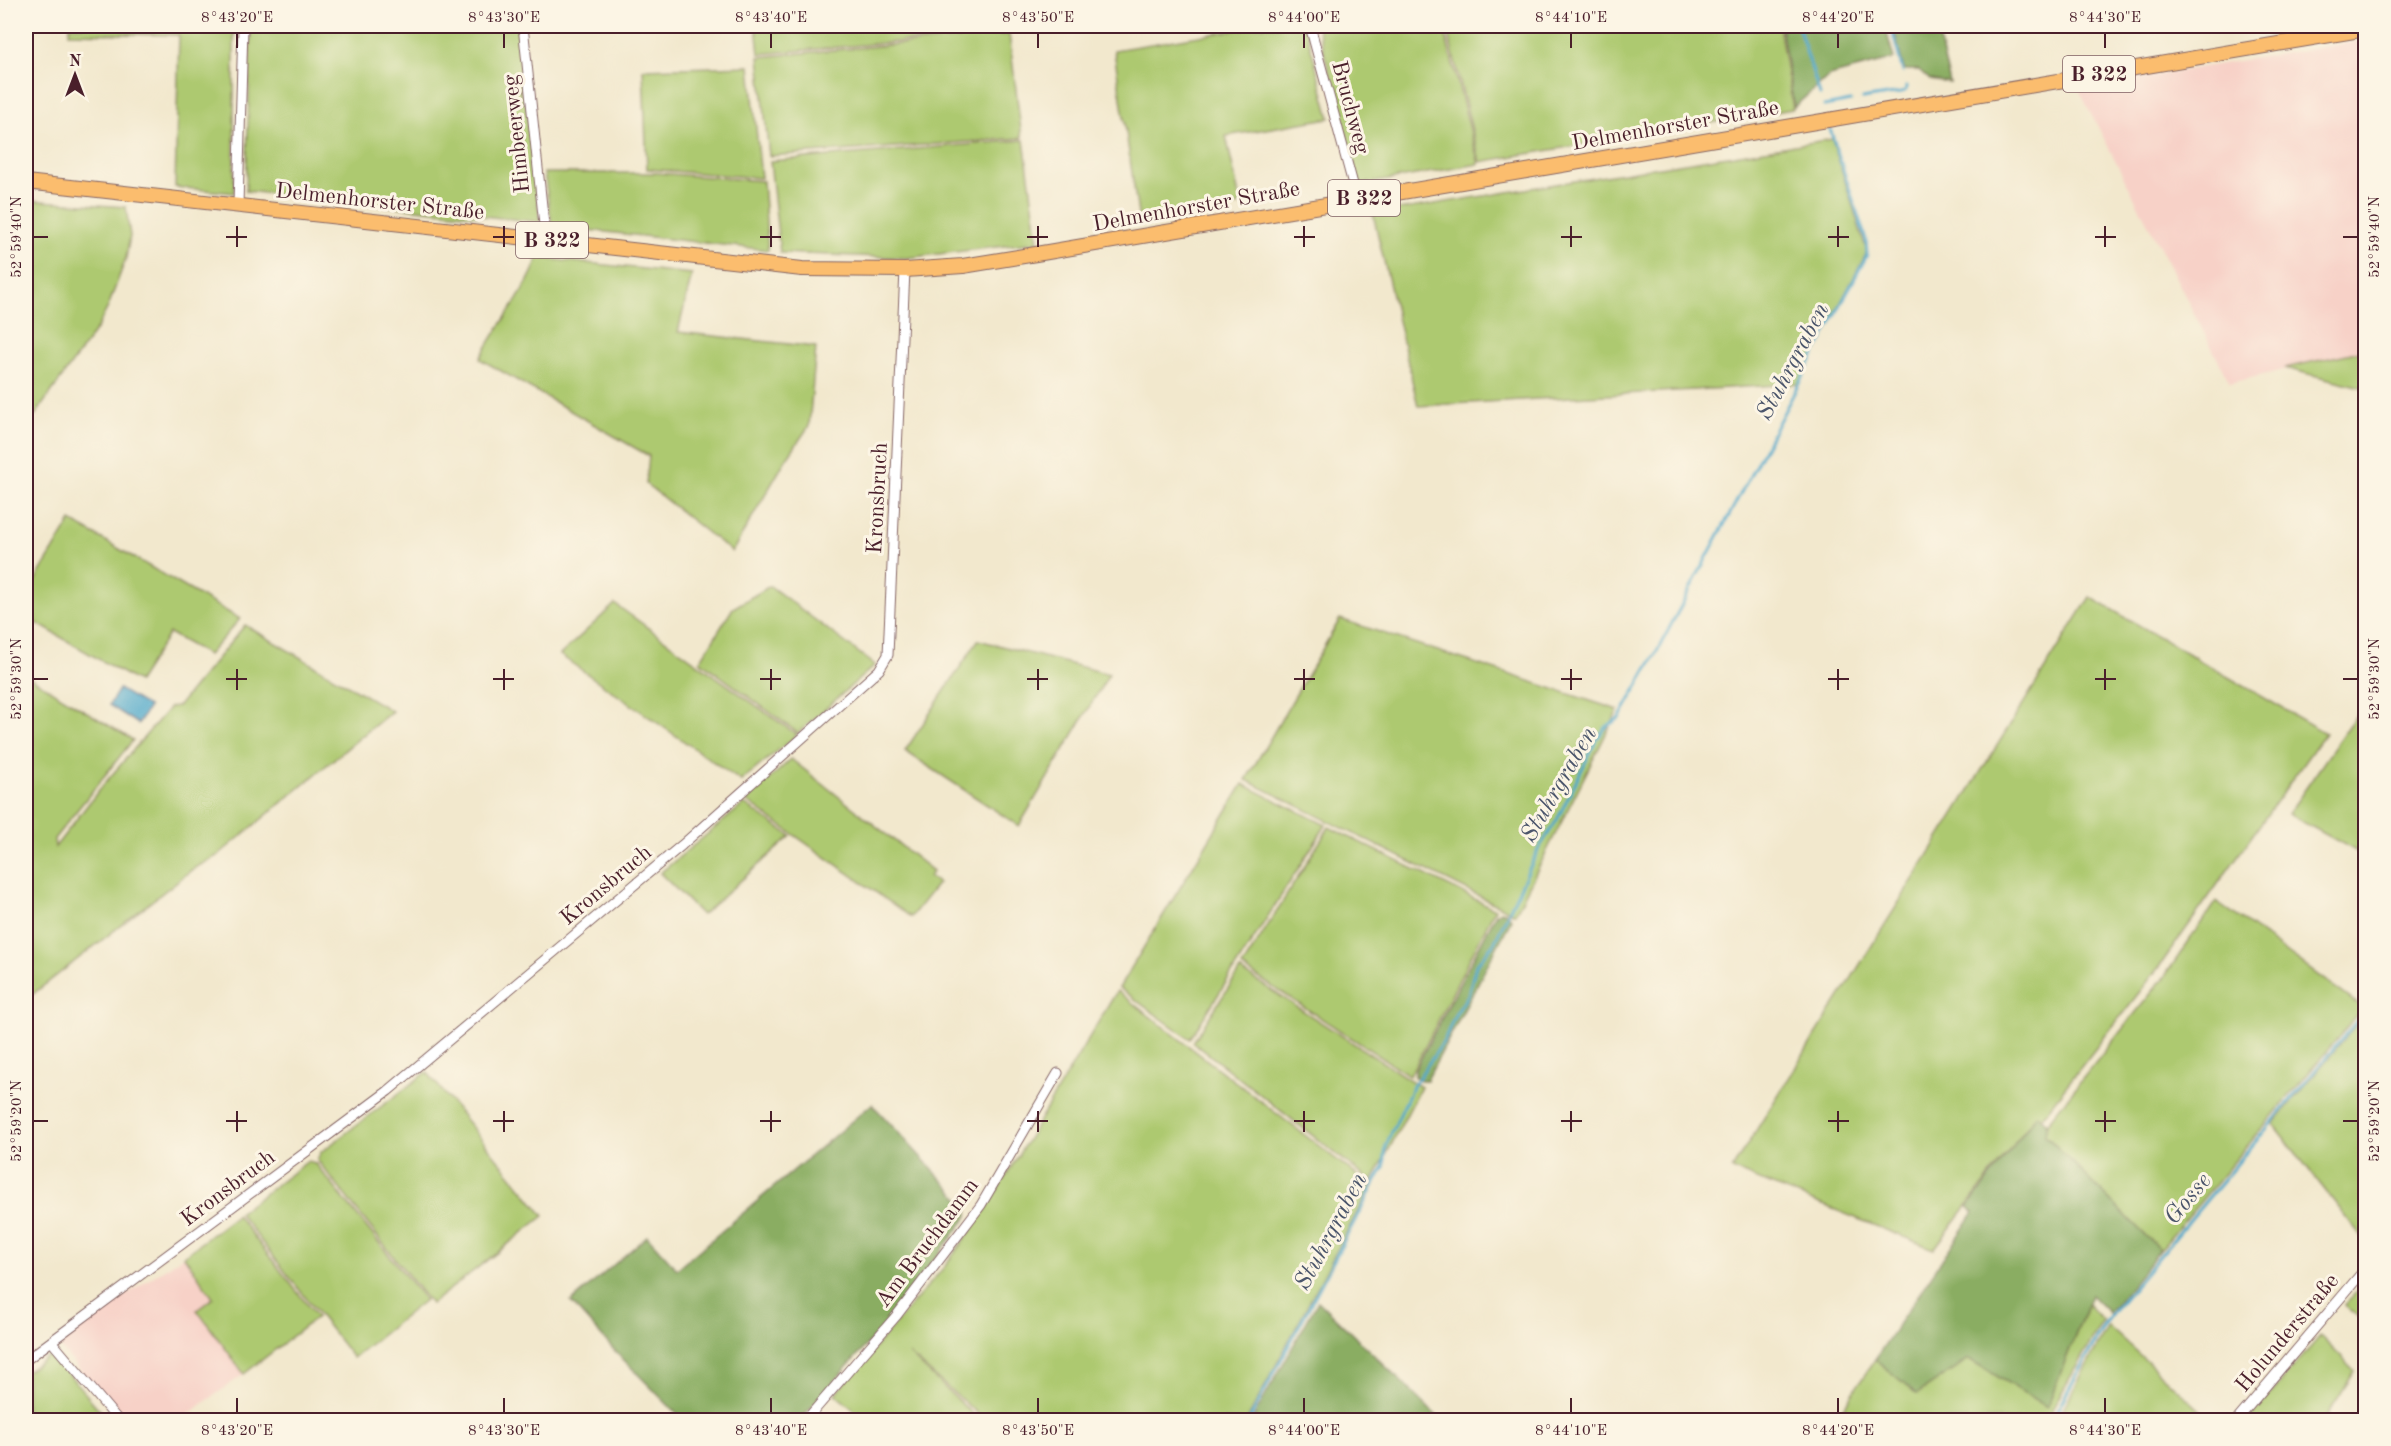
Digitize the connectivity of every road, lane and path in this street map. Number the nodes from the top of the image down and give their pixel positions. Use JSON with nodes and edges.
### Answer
{"nodes":[{"id":1,"x":243,"y":26,"type":"edge"},
{"id":2,"x":523,"y":26,"type":"edge"},
{"id":3,"x":1310,"y":26,"type":"edge"},
{"id":4,"x":2366,"y":29,"type":"edge"},
{"id":5,"x":26,"y":182,"type":"edge"},
{"id":6,"x":1356,"y":199,"type":"junction"},
{"id":7,"x":238,"y":205,"type":"junction"},
{"id":8,"x":542,"y":239,"type":"junction"},
{"id":9,"x":905,"y":270,"type":"junction"},
{"id":10,"x":1058,"y":1073,"type":"dead end"},
{"id":11,"x":2366,"y":1268,"type":"edge"},
{"id":12,"x":52,"y":1342,"type":"junction"},
{"id":13,"x":26,"y":1360,"type":"edge"},
{"id":14,"x":118,"y":1420,"type":"edge"},
{"id":15,"x":806,"y":1420,"type":"edge"},
{"id":16,"x":2237,"y":1420,"type":"edge"}],
"edges":[{"from":1,"to":7,"type":"street"},
{"from":2,"to":8,"type":"street","name":"Himbeerweg"},
{"from":3,"to":6,"type":"street","name":"Bruchweg"},
{"from":4,"to":6,"type":"main road","name":"Delmenhorster Straße","number":"B 322"},
{"from":5,"to":7,"type":"main road","name":"Delmenhorster Straße","number":"B 322"},
{"from":6,"to":9,"type":"main road","name":"Delmenhorster Straße","number":"B 322"},
{"from":7,"to":8,"type":"main road","name":"Delmenhorster Straße","number":"B 322"},
{"from":8,"to":9,"type":"main road","name":"Delmenhorster Straße","number":"B 322"},
{"from":9,"to":12,"type":"street","name":"Kronsbruch"},
{"from":10,"to":15,"type":"street","name":"Am Bruchdamm"},
{"from":11,"to":16,"type":"street","name":"Holunderstraße"},
{"from":12,"to":13,"type":"street","name":"Kronsbruch"},
{"from":12,"to":14,"type":"street"}]}
